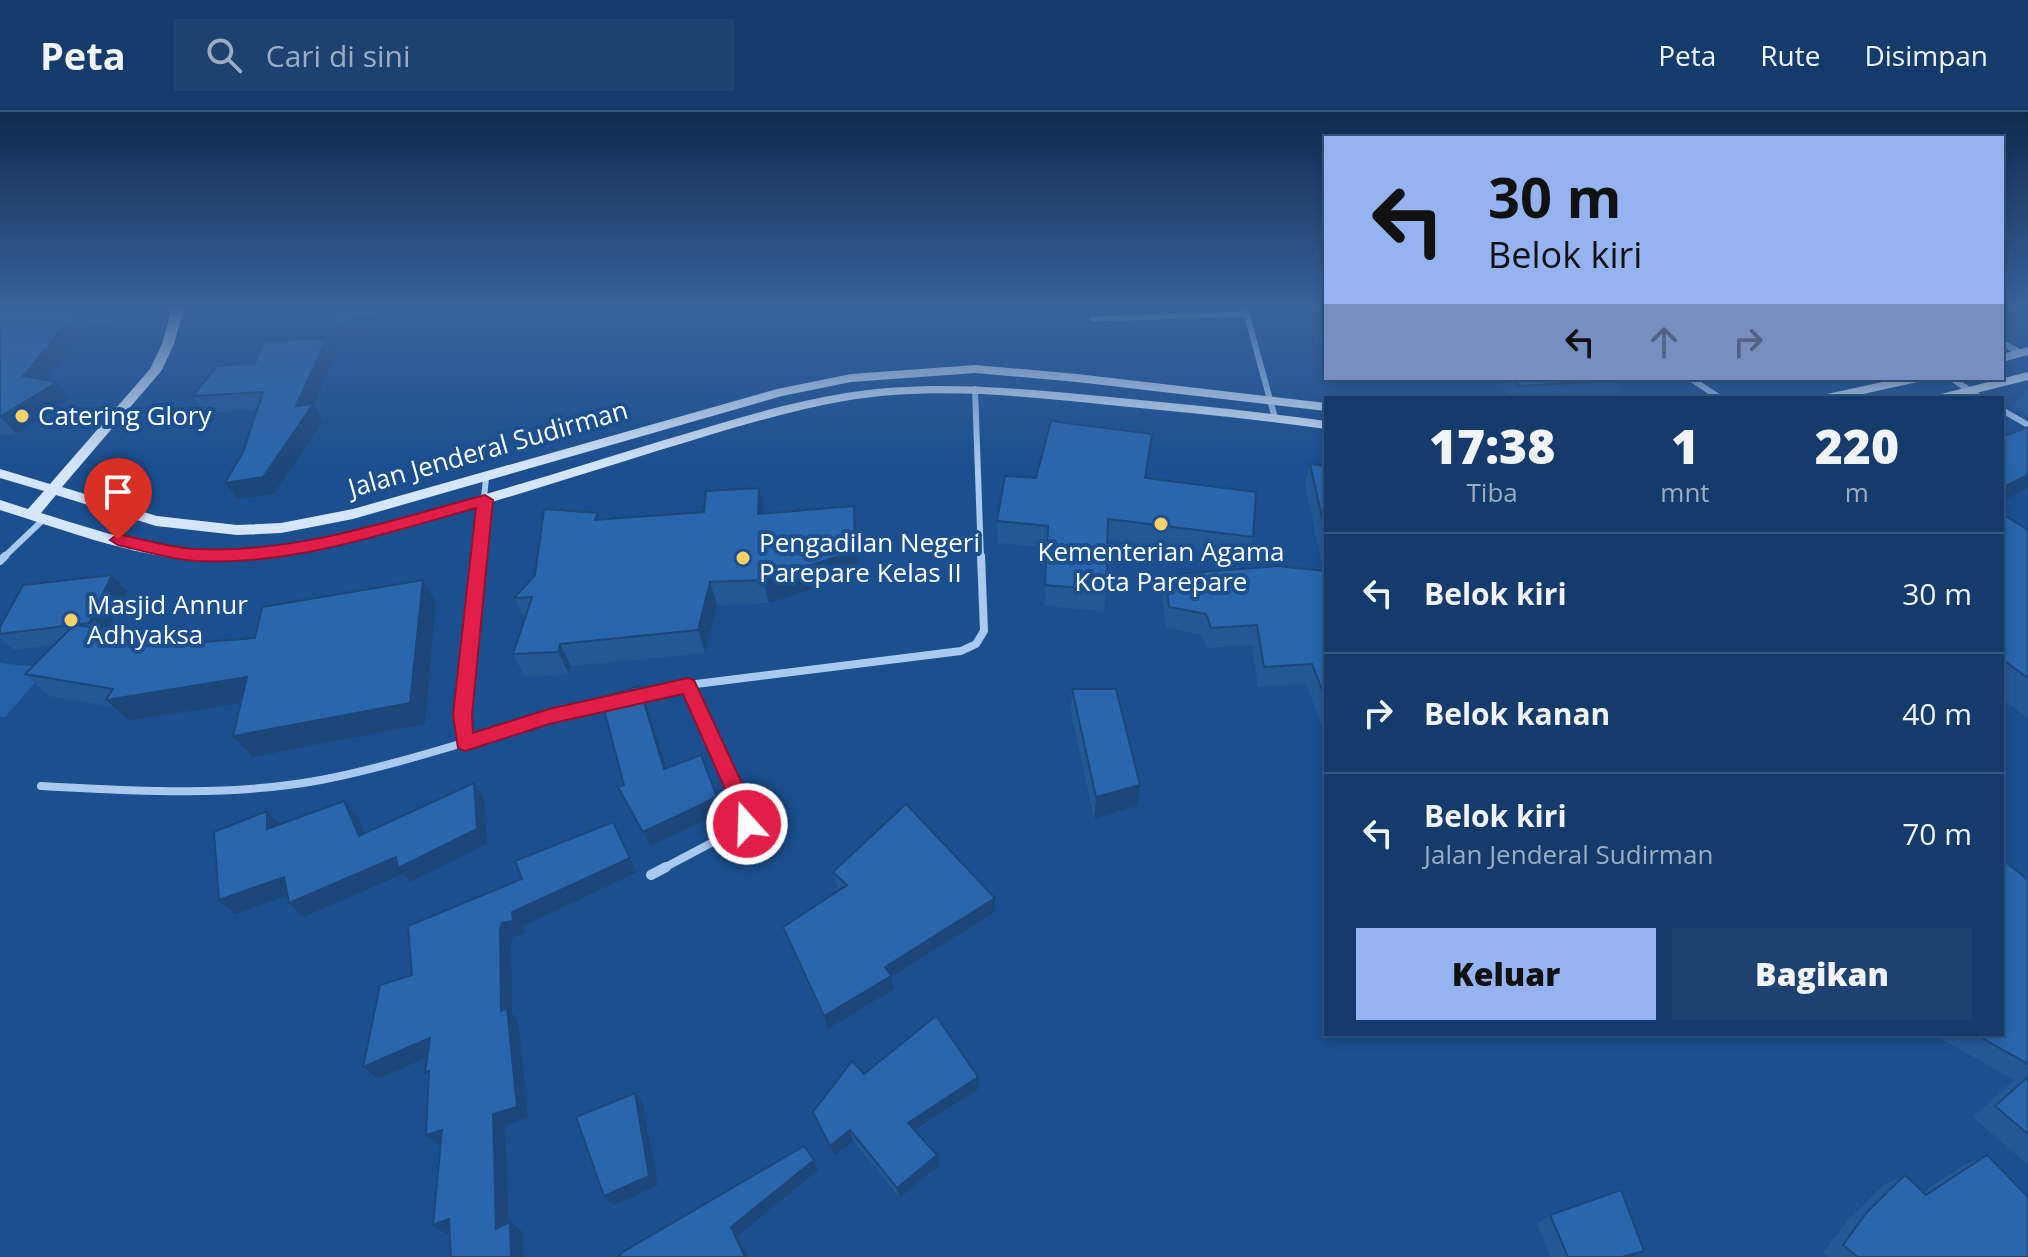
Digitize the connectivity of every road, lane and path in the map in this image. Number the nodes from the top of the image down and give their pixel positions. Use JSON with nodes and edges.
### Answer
{"nodes":[{"id":1,"x":160,"y":361,"type":"edge"},
{"id":2,"x":1260,"y":361,"type":"edge"},
{"id":3,"x":919,"y":371,"type":"junction"},
{"id":4,"x":2028,"y":376,"type":"edge"},
{"id":5,"x":1693,"y":380,"type":"edge"},
{"id":6,"x":1909,"y":380,"type":"edge"},
{"id":7,"x":1954,"y":380,"type":"edge"},
{"id":8,"x":920,"y":388,"type":"junction"},
{"id":9,"x":975,"y":389,"type":"junction"},
{"id":10,"x":1976,"y":395,"type":"edge"},
{"id":11,"x":1717,"y":396,"type":"edge"},
{"id":12,"x":1836,"y":396,"type":"edge"},
{"id":13,"x":1271,"y":400,"type":"junction"},
{"id":14,"x":1324,"y":407,"type":"edge"},
{"id":15,"x":2004,"y":411,"type":"edge"},
{"id":16,"x":1275,"y":418,"type":"junction"},
{"id":17,"x":1324,"y":425,"type":"edge"},
{"id":18,"x":2028,"y":425,"type":"edge"},
{"id":19,"x":0,"y":473,"type":"edge"},
{"id":20,"x":486,"y":478,"type":"junction"},
{"id":21,"x":54,"y":489,"type":"junction"},
{"id":22,"x":485,"y":500,"type":"junction"},
{"id":23,"x":0,"y":505,"type":"edge"},
{"id":24,"x":38,"y":516,"type":"junction"},
{"id":25,"x":0,"y":561,"type":"edge"},
{"id":26,"x":688,"y":685,"type":"junction"},
{"id":27,"x":465,"y":743,"type":"junction"},
{"id":28,"x":41,"y":786,"type":"dead end"},
{"id":29,"x":651,"y":875,"type":"dead end"}],
"edges":[{"from":1,"to":21,"type":"main road"},
{"from":2,"to":13,"type":"street"},
{"from":3,"to":8,"type":"main road"},
{"from":3,"to":13,"type":"main road","name":"Jalan Jenderal Sudirman"},
{"from":3,"to":20,"type":"main road","name":"Jalan Jenderal Sudirman"},
{"from":4,"to":10,"type":"main road"},
{"from":5,"to":11,"type":"street"},
{"from":6,"to":12,"type":"main road"},
{"from":7,"to":10,"type":"street"},
{"from":8,"to":9,"type":"main road","name":"Jalan Jenderal Sudirman"},
{"from":8,"to":22,"type":"main road","name":"Jalan Jenderal Sudirman"},
{"from":9,"to":16,"type":"main road","name":"Jalan Jenderal Sudirman"},
{"from":9,"to":26,"type":"street"},
{"from":13,"to":14,"type":"main road","name":"Jalan Jenderal Sudirman"},
{"from":13,"to":16,"type":"street"},
{"from":15,"to":18,"type":"street"},
{"from":16,"to":17,"type":"main road","name":"Jalan Jenderal Sudirman"},
{"from":19,"to":21,"type":"main road","name":"Jalan Jenderal Sudirman"},
{"from":20,"to":21,"type":"main road","name":"Jalan Jenderal Sudirman"},
{"from":20,"to":22,"type":"street"},
{"from":21,"to":24,"type":"main road"},
{"from":22,"to":24,"type":"main road","name":"Jalan Jenderal Sudirman"},
{"from":22,"to":27,"type":"street"},
{"from":23,"to":24,"type":"main road","name":"Jalan Jenderal Sudirman"},
{"from":24,"to":25,"type":"street"},
{"from":26,"to":27,"type":"street"},
{"from":26,"to":29,"type":"street"},
{"from":27,"to":28,"type":"street"}]}
